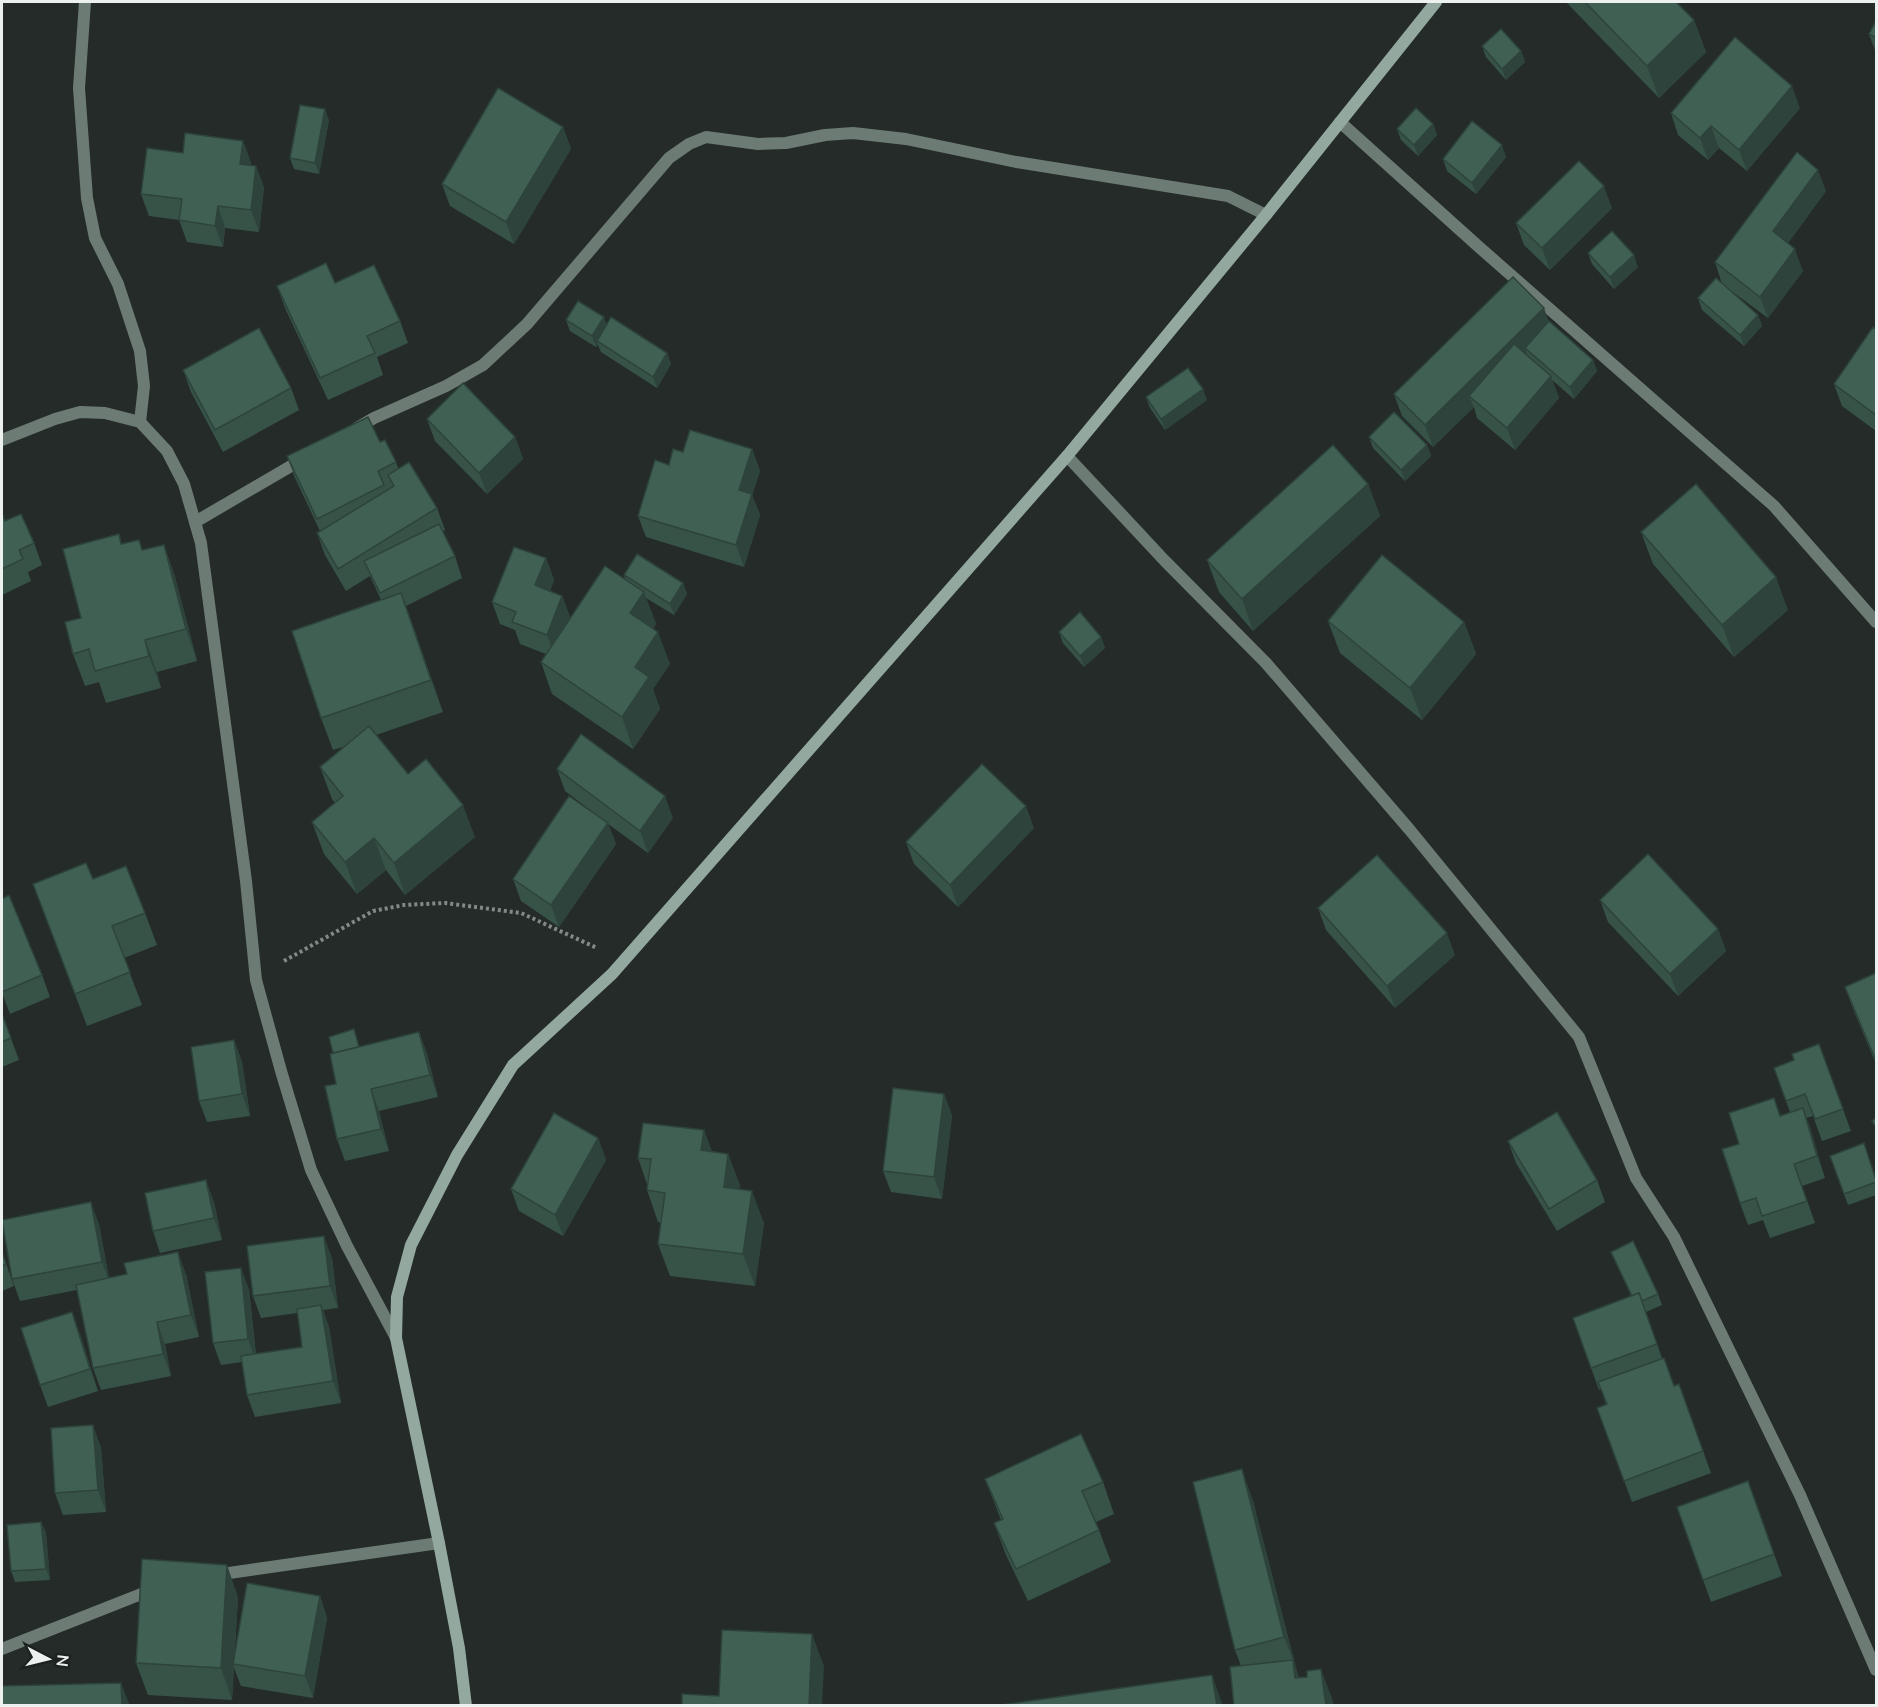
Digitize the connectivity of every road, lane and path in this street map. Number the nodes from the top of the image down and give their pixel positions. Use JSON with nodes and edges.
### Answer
{"nodes":[{"id":1,"x":85,"y":2,"type":"edge"},
{"id":2,"x":1436,"y":2,"type":"edge"},
{"id":3,"x":1340,"y":122,"type":"junction"},
{"id":4,"x":1266,"y":215,"type":"junction"},
{"id":5,"x":140,"y":422,"type":"junction"},
{"id":6,"x":344,"y":435,"type":"edge"},
{"id":7,"x":2,"y":440,"type":"edge"},
{"id":8,"x":315,"y":452,"type":"edge"},
{"id":9,"x":1067,"y":456,"type":"junction"},
{"id":10,"x":195,"y":522,"type":"junction"},
{"id":11,"x":1876,"y":622,"type":"edge"},
{"id":12,"x":624,"y":961,"type":"junction"},
{"id":13,"x":256,"y":980,"type":"junction"},
{"id":14,"x":396,"y":1338,"type":"junction"},
{"id":15,"x":439,"y":1543,"type":"junction"},
{"id":16,"x":202,"y":1576,"type":"edge"},
{"id":17,"x":167,"y":1584,"type":"edge"},
{"id":18,"x":2,"y":1649,"type":"edge"},
{"id":19,"x":1876,"y":1670,"type":"edge"},
{"id":20,"x":466,"y":1706,"type":"edge"}],
"edges":[{"from":1,"to":5,"type":"street"},
{"from":2,"to":3,"type":"street"},
{"from":3,"to":4,"type":"street"},
{"from":3,"to":11,"type":"street"},
{"from":4,"to":6,"type":"street"},
{"from":4,"to":9,"type":"street"},
{"from":5,"to":7,"type":"street"},
{"from":5,"to":10,"type":"street"},
{"from":8,"to":10,"type":"street"},
{"from":9,"to":12,"type":"street"},
{"from":9,"to":19,"type":"street"},
{"from":10,"to":13,"type":"street"},
{"from":12,"to":13,"type":"path"},
{"from":12,"to":14,"type":"street"},
{"from":13,"to":14,"type":"street"},
{"from":14,"to":15,"type":"street"},
{"from":15,"to":16,"type":"street"},
{"from":15,"to":20,"type":"street"},
{"from":17,"to":18,"type":"street"}]}
